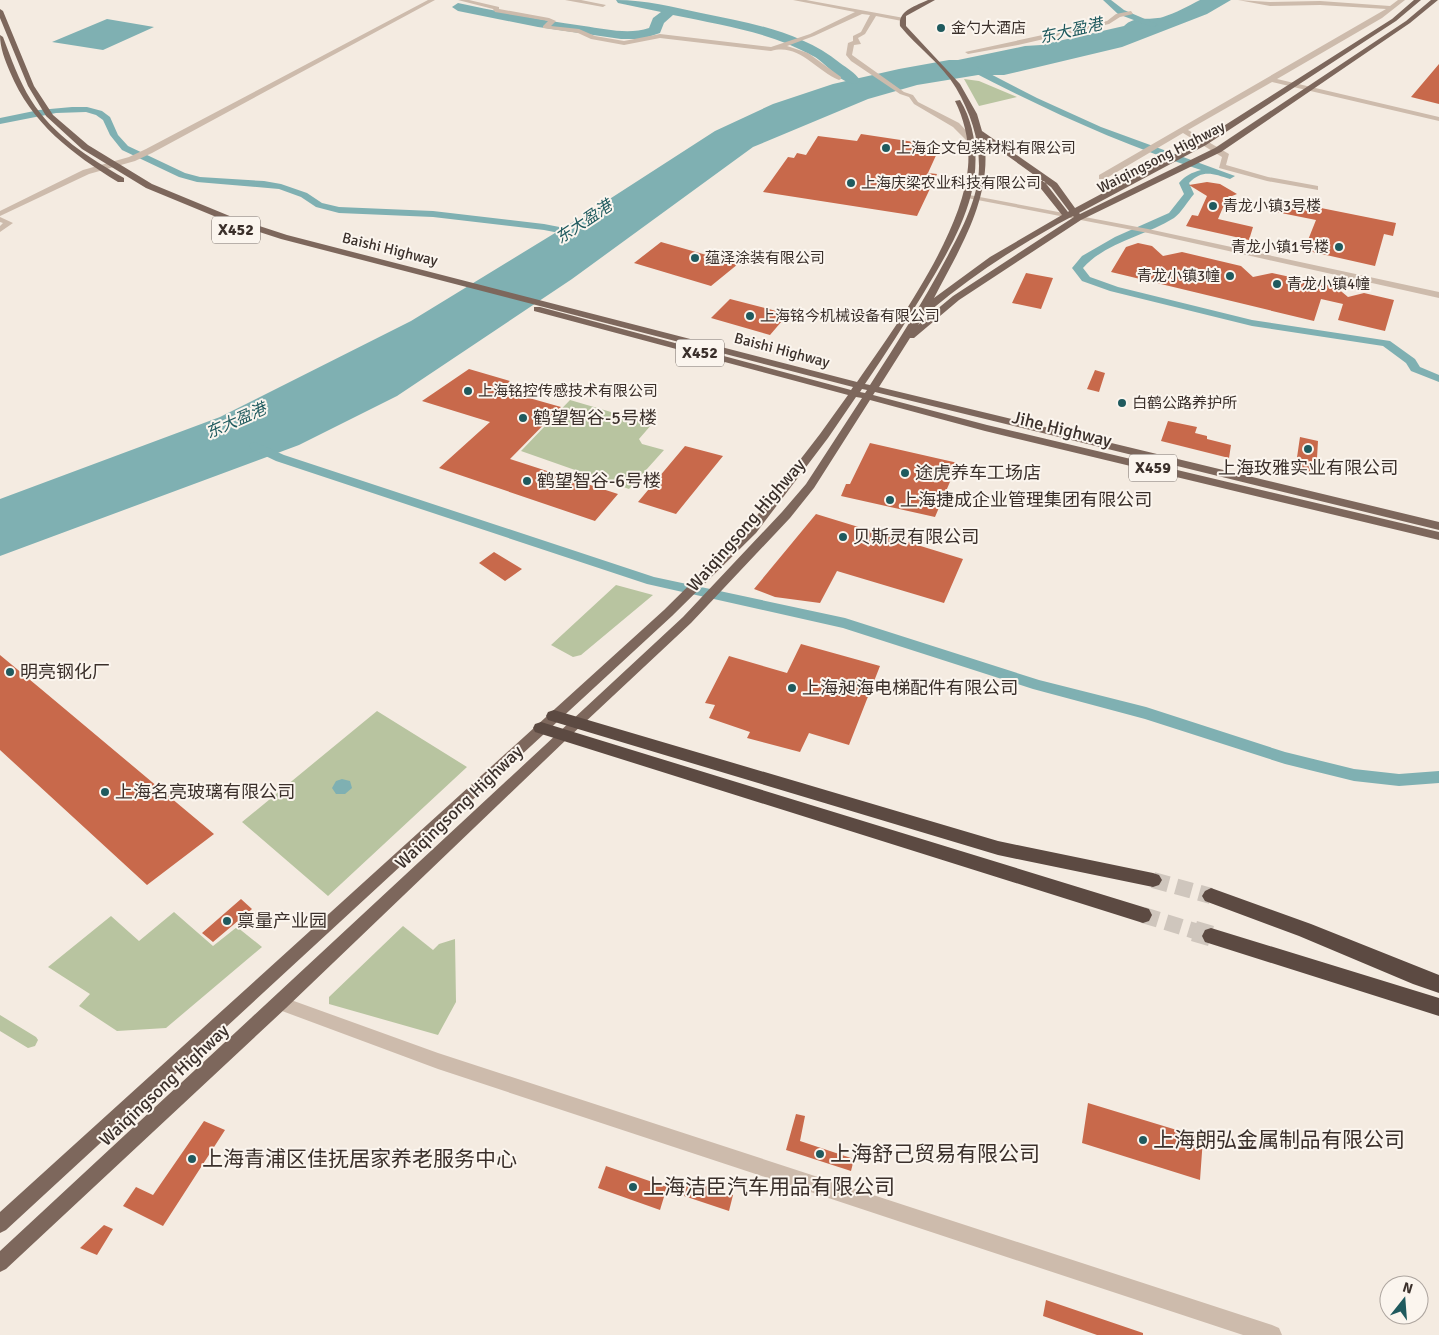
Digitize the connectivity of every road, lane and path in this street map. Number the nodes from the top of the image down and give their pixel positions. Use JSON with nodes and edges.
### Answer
{"nodes":[{"id":1,"x":432,"y":0,"type":"edge"},
{"id":2,"x":461,"y":0,"type":"edge"},
{"id":3,"x":568,"y":0,"type":"edge"},
{"id":4,"x":796,"y":0,"type":"edge"},
{"id":5,"x":923,"y":0,"type":"edge"},
{"id":6,"x":932,"y":0,"type":"edge"},
{"id":7,"x":1241,"y":0,"type":"edge"},
{"id":8,"x":1402,"y":0,"type":"edge"},
{"id":9,"x":1418,"y":0,"type":"edge"},
{"id":10,"x":1436,"y":0,"type":"edge"},
{"id":11,"x":603,"y":5,"type":"dead end"},
{"id":12,"x":1390,"y":9,"type":"junction"},
{"id":13,"x":0,"y":11,"type":"edge"},
{"id":14,"x":861,"y":12,"type":"junction"},
{"id":15,"x":1131,"y":13,"type":"dead end"},
{"id":16,"x":874,"y":14,"type":"junction"},
{"id":17,"x":898,"y":18,"type":"junction"},
{"id":18,"x":0,"y":37,"type":"edge"},
{"id":19,"x":784,"y":45,"type":"junction"},
{"id":20,"x":968,"y":52,"type":"dead end"},
{"id":21,"x":839,"y":78,"type":"dead end"},
{"id":22,"x":1271,"y":80,"type":"junction"},
{"id":23,"x":954,"y":85,"type":"junction"},
{"id":24,"x":1291,"y":86,"type":"junction"},
{"id":25,"x":1309,"y":89,"type":"junction"},
{"id":26,"x":1439,"y":119,"type":"edge"},
{"id":27,"x":1183,"y":130,"type":"junction"},
{"id":28,"x":970,"y":135,"type":"junction"},
{"id":29,"x":980,"y":136,"type":"junction"},
{"id":30,"x":1202,"y":143,"type":"junction"},
{"id":31,"x":1218,"y":150,"type":"junction"},
{"id":32,"x":112,"y":165,"type":"junction"},
{"id":33,"x":100,"y":168,"type":"junction"},
{"id":34,"x":1102,"y":177,"type":"dead end"},
{"id":35,"x":1315,"y":188,"type":"dead end"},
{"id":36,"x":967,"y":196,"type":"junction"},
{"id":37,"x":977,"y":198,"type":"junction"},
{"id":38,"x":164,"y":202,"type":"dead end"},
{"id":39,"x":190,"y":213,"type":"dead end"},
{"id":40,"x":1069,"y":213,"type":"junction"},
{"id":41,"x":0,"y":214,"type":"edge"},
{"id":42,"x":1078,"y":218,"type":"junction"},
{"id":43,"x":0,"y":219,"type":"edge"},
{"id":44,"x":0,"y":230,"type":"edge"},
{"id":45,"x":460,"y":285,"type":"junction"},
{"id":46,"x":1439,"y":294,"type":"edge"},
{"id":47,"x":920,"y":315,"type":"junction"},
{"id":48,"x":888,"y":344,"type":"junction"},
{"id":49,"x":903,"y":344,"type":"junction"},
{"id":50,"x":855,"y":390,"type":"junction"},
{"id":51,"x":870,"y":393,"type":"junction"},
{"id":52,"x":1439,"y":526,"type":"edge"},
{"id":53,"x":1439,"y":536,"type":"edge"},
{"id":54,"x":554,"y":716,"type":"junction"},
{"id":55,"x":576,"y":723,"type":"junction"},
{"id":56,"x":541,"y":728,"type":"junction"},
{"id":57,"x":562,"y":735,"type":"junction"},
{"id":58,"x":1153,"y":880,"type":"tunnel mouth"},
{"id":59,"x":1211,"y":896,"type":"tunnel mouth"},
{"id":60,"x":1143,"y":915,"type":"tunnel mouth"},
{"id":61,"x":1210,"y":936,"type":"tunnel mouth"},
{"id":62,"x":1439,"y":984,"type":"edge"},
{"id":63,"x":280,"y":1003,"type":"junction"},
{"id":64,"x":1439,"y":1007,"type":"edge"},
{"id":65,"x":0,"y":1224,"type":"edge"},
{"id":66,"x":0,"y":1263,"type":"edge"},
{"id":67,"x":1272,"y":1335,"type":"edge"}],
"edges":[{"from":1,"to":32,"type":"street"},
{"from":2,"to":19,"type":"street"},
{"from":3,"to":11,"type":"street"},
{"from":4,"to":14,"type":"street"},
{"from":5,"to":17,"type":"main road"},
{"from":6,"to":17,"type":"main road"},
{"from":7,"to":12,"type":"street"},
{"from":8,"to":12,"type":"street"},
{"from":9,"to":24,"type":"main road","name":"Waiqingsong Highway"},
{"from":10,"to":25,"type":"main road","name":"Waiqingsong Highway"},
{"from":12,"to":22,"type":"street"},
{"from":13,"to":32,"type":"main road","name":"Baishi Highway","number":"X452"},
{"from":14,"to":16,"type":"street"},
{"from":14,"to":19,"type":"street"},
{"from":15,"to":20,"type":"street"},
{"from":16,"to":17,"type":"street"},
{"from":16,"to":28,"type":"street"},
{"from":17,"to":23,"type":"main road","name":"Waiqingsong Highway"},
{"from":17,"to":23,"type":"main road","name":"Waiqingsong Highway"},
{"from":18,"to":33,"type":"main road"},
{"from":19,"to":21,"type":"street"},
{"from":22,"to":24,"type":"street"},
{"from":22,"to":27,"type":"street"},
{"from":23,"to":28,"type":"main road","name":"Waiqingsong Highway"},
{"from":23,"to":29,"type":"main road","name":"Waiqingsong Highway"},
{"from":24,"to":25,"type":"street"},
{"from":24,"to":30,"type":"main road","name":"Waiqingsong Highway"},
{"from":25,"to":26,"type":"street"},
{"from":25,"to":31,"type":"main road","name":"Waiqingsong Highway"},
{"from":27,"to":30,"type":"street"},
{"from":27,"to":34,"type":"street"},
{"from":28,"to":29,"type":"main road"},
{"from":28,"to":36,"type":"main road","name":"Waiqingsong Highway"},
{"from":29,"to":37,"type":"main road","name":"Waiqingsong Highway"},
{"from":29,"to":40,"type":"main road"},
{"from":30,"to":31,"type":"street"},
{"from":30,"to":40,"type":"main road","name":"Waiqingsong Highway"},
{"from":31,"to":35,"type":"street"},
{"from":31,"to":42,"type":"main road","name":"Waiqingsong Highway"},
{"from":32,"to":33,"type":"street"},
{"from":32,"to":45,"type":"main road","name":"Baishi Highway","number":"X452"},
{"from":33,"to":38,"type":"main road"},
{"from":33,"to":41,"type":"street"},
{"from":36,"to":37,"type":"street"},
{"from":36,"to":48,"type":"main road","name":"Waiqingsong Highway"},
{"from":37,"to":40,"type":"street"},
{"from":37,"to":47,"type":"main road","name":"Waiqingsong Highway"},
{"from":39,"to":45,"type":"main road","name":"Baishi Highway","number":"X452"},
{"from":40,"to":42,"type":"street"},
{"from":40,"to":47,"type":"main road","name":"Waiqingsong Highway"},
{"from":42,"to":46,"type":"street"},
{"from":42,"to":49,"type":"main road","name":"Waiqingsong Highway"},
{"from":43,"to":44,"type":"street"},
{"from":45,"to":50,"type":"main road","name":"Baishi Highway","number":"X452"},
{"from":45,"to":50,"type":"main road","name":"Baishi Highway","number":"X452"},
{"from":47,"to":48,"type":"main road","name":"Waiqingsong Highway"},
{"from":47,"to":49,"type":"main road","name":"Waiqingsong Highway"},
{"from":48,"to":50,"type":"main road","name":"Waiqingsong Highway"},
{"from":49,"to":51,"type":"main road","name":"Waiqingsong Highway"},
{"from":50,"to":51,"type":"main road","name":"Jihe Highway","number":"X459"},
{"from":50,"to":54,"type":"main road","name":"Waiqingsong Highway"},
{"from":51,"to":52,"type":"main road","name":"Jihe Highway","number":"X459"},
{"from":51,"to":53,"type":"main road","name":"Jihe Highway","number":"X459"},
{"from":51,"to":55,"type":"main road","name":"Waiqingsong Highway"},
{"from":54,"to":55,"type":"highway"},
{"from":54,"to":56,"type":"main road","name":"Waiqingsong Highway"},
{"from":55,"to":57,"type":"main road","name":"Waiqingsong Highway"},
{"from":55,"to":58,"type":"highway"},
{"from":56,"to":57,"type":"highway"},
{"from":56,"to":65,"type":"main road","name":"Waiqingsong Highway"},
{"from":57,"to":60,"type":"highway"},
{"from":57,"to":63,"type":"main road","name":"Waiqingsong Highway"},
{"from":59,"to":62,"type":"highway"},
{"from":61,"to":64,"type":"highway"},
{"from":63,"to":66,"type":"main road","name":"Waiqingsong Highway"},
{"from":63,"to":67,"type":"street"}]}
